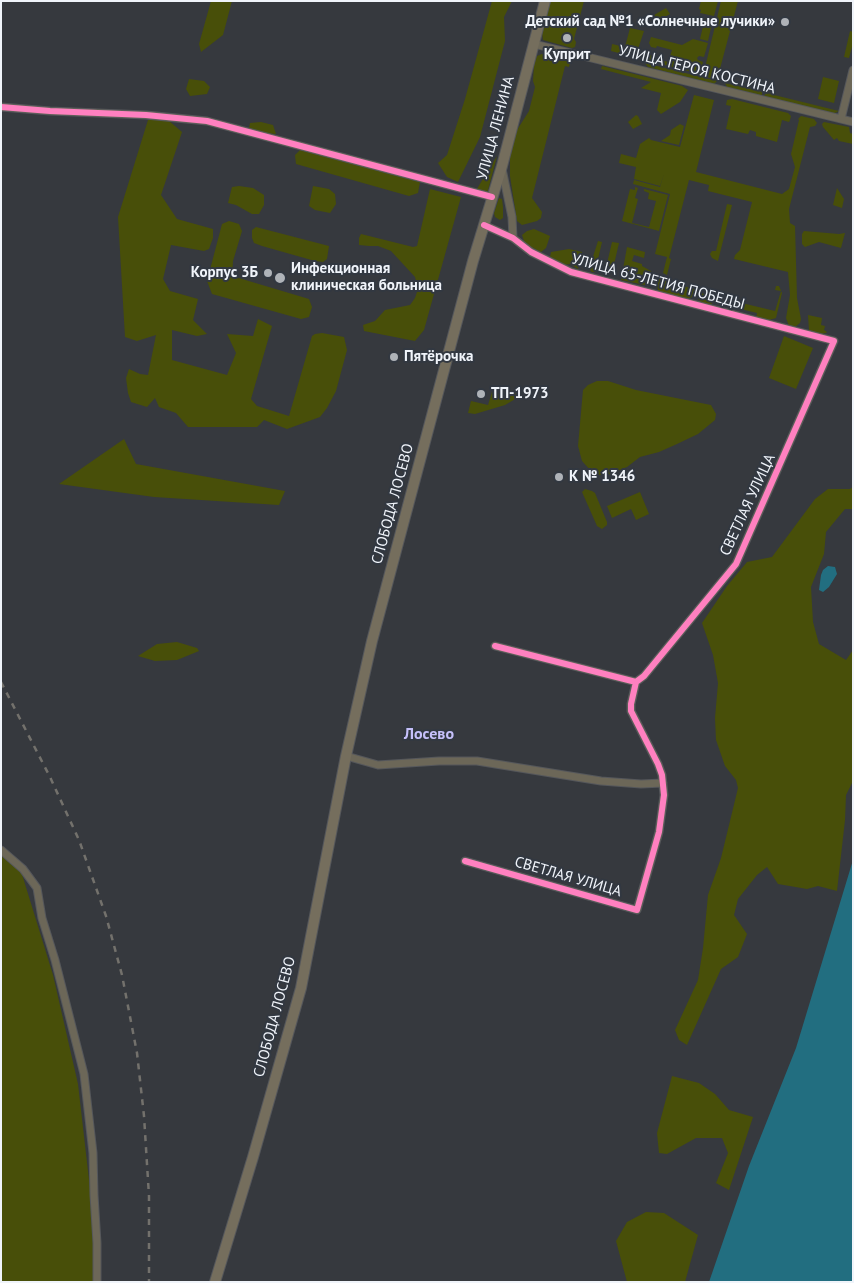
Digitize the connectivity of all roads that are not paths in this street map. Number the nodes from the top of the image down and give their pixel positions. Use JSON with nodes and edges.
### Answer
{"nodes":[{"id":1,"x":545,"y":1,"type":"edge"},
{"id":2,"x":534,"y":44,"type":"junction"},
{"id":3,"x":853,"y":70,"type":"edge"},
{"id":4,"x":1,"y":107,"type":"edge"},
{"id":5,"x":841,"y":119,"type":"junction"},
{"id":6,"x":853,"y":122,"type":"edge"},
{"id":7,"x":502,"y":166,"type":"junction"},
{"id":8,"x":492,"y":197,"type":"junction"},
{"id":9,"x":484,"y":225,"type":"junction"},
{"id":10,"x":514,"y":238,"type":"junction"},
{"id":11,"x":473,"y":261,"type":"joint"},
{"id":12,"x":834,"y":342,"type":"joint"},
{"id":13,"x":495,"y":646,"type":"dead end"},
{"id":14,"x":636,"y":682,"type":"junction"},
{"id":15,"x":346,"y":756,"type":"junction"},
{"id":16,"x":663,"y":783,"type":"junction"},
{"id":17,"x":1,"y":850,"type":"edge"},
{"id":18,"x":465,"y":861,"type":"dead end"},
{"id":19,"x":97,"y":1282,"type":"edge"},
{"id":20,"x":215,"y":1282,"type":"edge"}],
"edges":[{"from":1,"to":2,"type":"main road","name":"УЛИЦА ЛЕНИНА"},
{"from":2,"to":5,"type":"street","name":"УЛИЦА ГЕРОЯ КОСТИНА"},
{"from":2,"to":7,"type":"main road","name":"УЛИЦА ЛЕНИНА"},
{"from":3,"to":5,"type":"street"},
{"from":4,"to":8,"type":"street"},
{"from":5,"to":6,"type":"street","name":"УЛИЦА ГЕРОЯ КОСТИНА"},
{"from":7,"to":8,"type":"main road","name":"УЛИЦА ЛЕНИНА"},
{"from":7,"to":10,"type":"street"},
{"from":8,"to":9,"type":"main road","name":"УЛИЦА ЛЕНИНА"},
{"from":9,"to":10,"type":"street","name":"УЛИЦА 65-ЛЕТИЯ ПОБЕДЫ"},
{"from":9,"to":11,"type":"main road","name":"УЛИЦА ЛЕНИНА"},
{"from":10,"to":12,"type":"street","name":"УЛИЦА 65-ЛЕТИЯ ПОБЕДЫ"},
{"from":11,"to":15,"type":"main road","name":"СЛОБОДА ЛОСЕВО"},
{"from":12,"to":14,"type":"street","name":"СВЕТЛАЯ УЛИЦА"},
{"from":13,"to":14,"type":"street"},
{"from":14,"to":16,"type":"street","name":"СВЕТЛАЯ УЛИЦА"},
{"from":15,"to":16,"type":"street"},
{"from":15,"to":20,"type":"main road","name":"СЛОБОДА ЛОСЕВО"},
{"from":16,"to":18,"type":"street","name":"СВЕТЛАЯ УЛИЦА"},
{"from":17,"to":19,"type":"street"}]}
